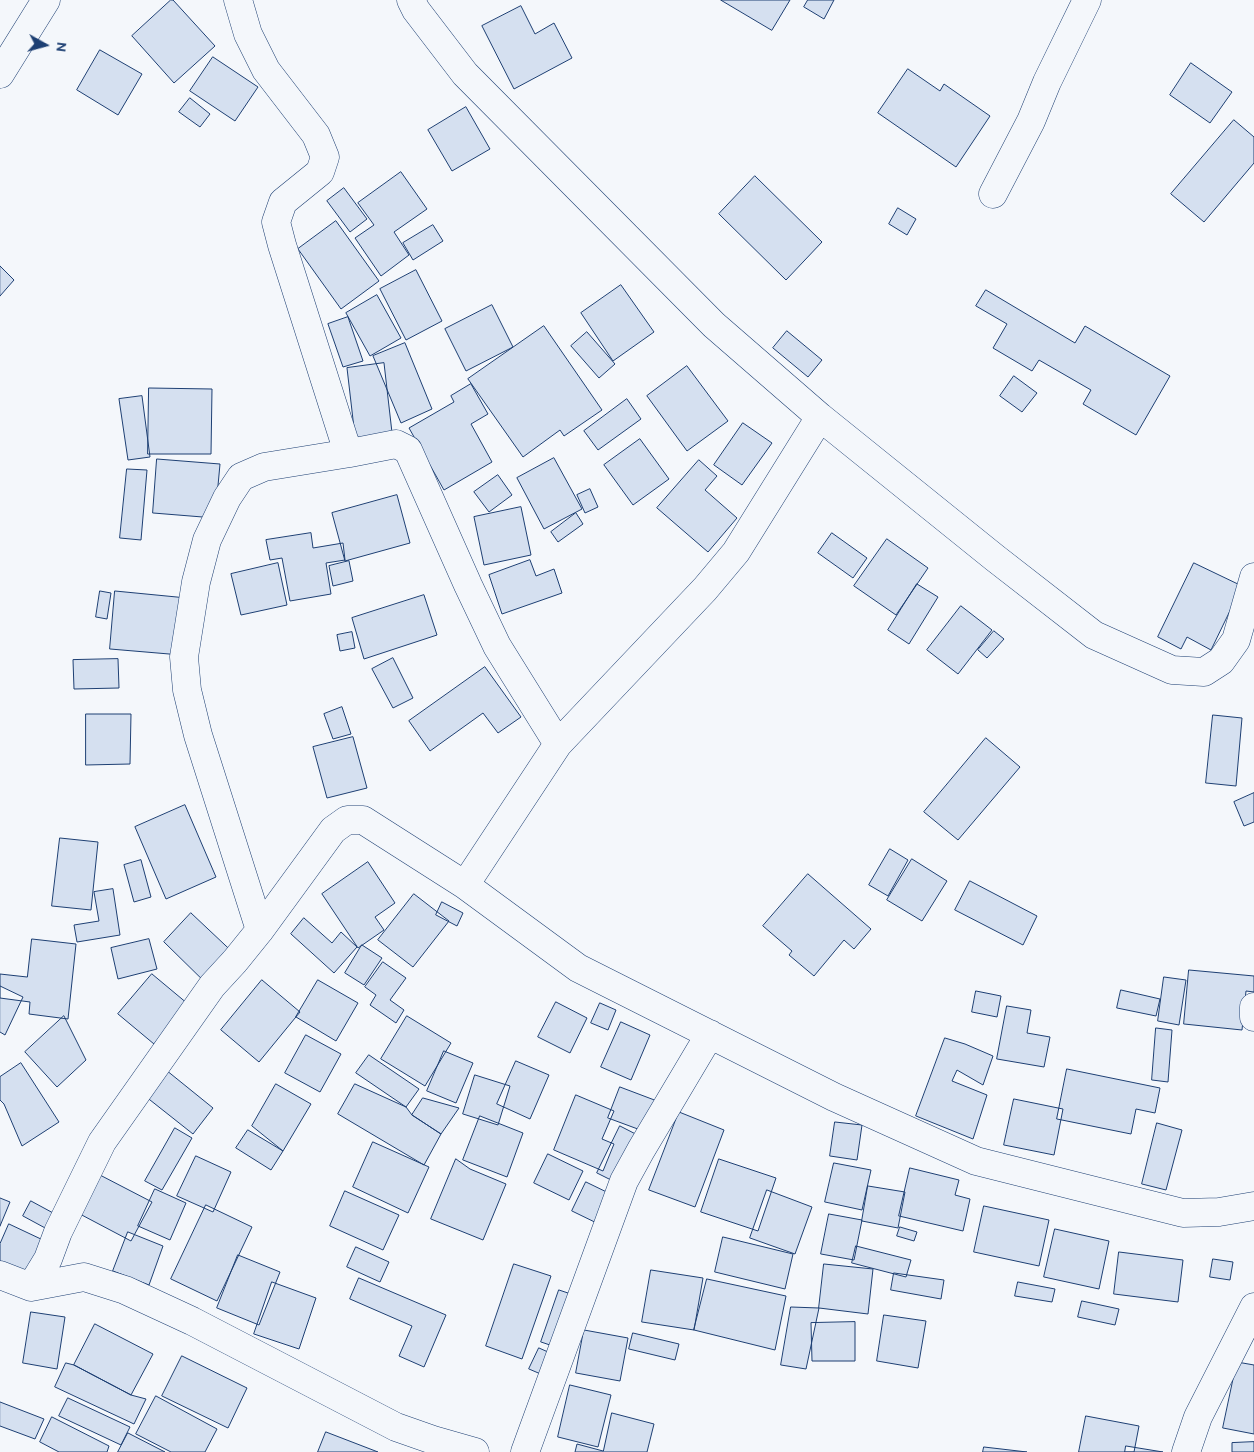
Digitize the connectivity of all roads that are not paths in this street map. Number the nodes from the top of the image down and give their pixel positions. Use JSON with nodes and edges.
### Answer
{"nodes":[{"id":1,"x":46,"y":0,"type":"edge"},
{"id":2,"x":238,"y":0,"type":"edge"},
{"id":3,"x":411,"y":0,"type":"edge"},
{"id":4,"x":1087,"y":0,"type":"edge"},
{"id":5,"x":0,"y":74,"type":"edge"},
{"id":6,"x":993,"y":194,"type":"dead end"},
{"id":7,"x":820,"y":416,"type":"junction"},
{"id":8,"x":350,"y":453,"type":"junction"},
{"id":9,"x":1254,"y":578,"type":"edge"},
{"id":10,"x":558,"y":744,"type":"junction"},
{"id":11,"x":465,"y":885,"type":"junction"},
{"id":12,"x":260,"y":930,"type":"junction"},
{"id":13,"x":1254,"y":1007,"type":"edge"},
{"id":14,"x":1254,"y":1017,"type":"edge"},
{"id":15,"x":710,"y":1034,"type":"junction"},
{"id":16,"x":1254,"y":1206,"type":"edge"},
{"id":17,"x":0,"y":1275,"type":"edge"},
{"id":18,"x":32,"y":1287,"type":"junction"},
{"id":19,"x":1254,"y":1307,"type":"edge"},
{"id":20,"x":475,"y":1452,"type":"edge"},
{"id":21,"x":525,"y":1452,"type":"edge"},
{"id":22,"x":1186,"y":1452,"type":"edge"}],
"edges":[{"from":1,"to":5,"type":"street"},
{"from":2,"to":8,"type":"street"},
{"from":3,"to":7,"type":"street"},
{"from":4,"to":6,"type":"street"},
{"from":7,"to":9,"type":"street"},
{"from":7,"to":10,"type":"street"},
{"from":8,"to":10,"type":"street"},
{"from":8,"to":12,"type":"street"},
{"from":10,"to":11,"type":"street"},
{"from":11,"to":12,"type":"street"},
{"from":11,"to":15,"type":"street"},
{"from":12,"to":18,"type":"street"},
{"from":13,"to":14,"type":"street"},
{"from":15,"to":16,"type":"street"},
{"from":15,"to":21,"type":"street"},
{"from":17,"to":18,"type":"street"},
{"from":18,"to":20,"type":"street"},
{"from":19,"to":22,"type":"street"}]}
